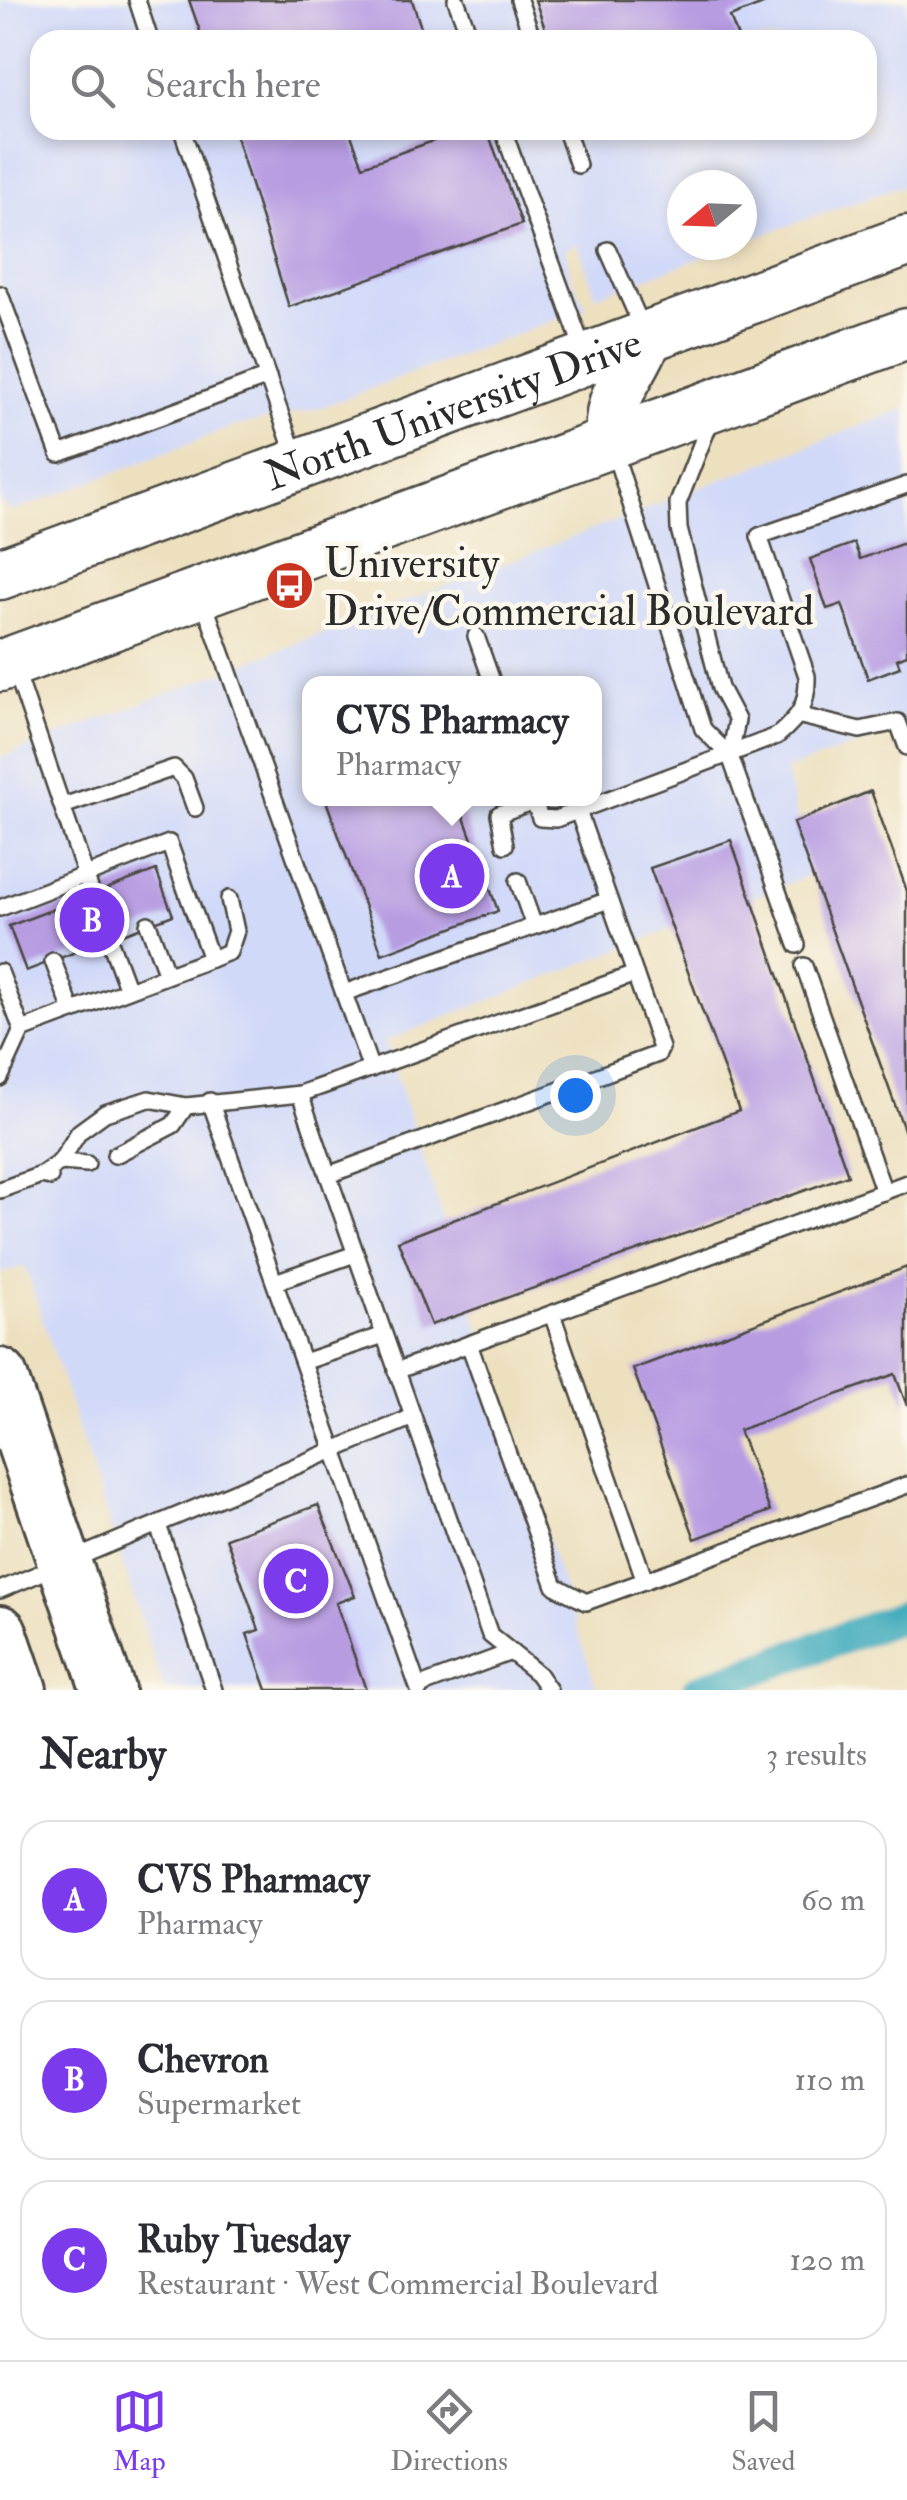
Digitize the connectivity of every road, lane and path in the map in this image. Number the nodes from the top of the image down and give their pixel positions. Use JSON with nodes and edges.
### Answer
{"nodes":[{"id":1,"x":136,"y":0,"type":"edge"},
{"id":2,"x":456,"y":0,"type":"edge"},
{"id":3,"x":518,"y":0,"type":"edge"},
{"id":4,"x":146,"y":30,"type":"edge"},
{"id":5,"x":467,"y":30,"type":"edge"},
{"id":6,"x":529,"y":30,"type":"edge"},
{"id":7,"x":185,"y":140,"type":"edge"},
{"id":8,"x":507,"y":140,"type":"edge"},
{"id":9,"x":570,"y":140,"type":"edge"},
{"id":10,"x":578,"y":164,"type":"dead end"},
{"id":11,"x":907,"y":240,"type":"edge"},
{"id":12,"x":608,"y":250,"type":"dead end"},
{"id":13,"x":0,"y":294,"type":"edge"},
{"id":14,"x":907,"y":334,"type":"edge"},
{"id":15,"x":646,"y":337,"type":"junction"},
{"id":16,"x":586,"y":359,"type":"junction"},
{"id":17,"x":268,"y":377,"type":"junction"},
{"id":18,"x":718,"y":403,"type":"junction"},
{"id":19,"x":612,"y":442,"type":"junction"},
{"id":20,"x":298,"y":464,"type":"junction"},
{"id":21,"x":907,"y":485,"type":"edge"},
{"id":22,"x":0,"y":574,"type":"edge"},
{"id":23,"x":201,"y":593,"type":"junction"},
{"id":24,"x":476,"y":636,"type":"dead end"},
{"id":25,"x":6,"y":664,"type":"edge"},
{"id":26,"x":490,"y":676,"type":"edge"},
{"id":27,"x":801,"y":716,"type":"junction"},
{"id":28,"x":902,"y":720,"type":"edge"},
{"id":29,"x":907,"y":747,"type":"edge"},
{"id":30,"x":730,"y":756,"type":"junction"},
{"id":31,"x":602,"y":802,"type":"edge"},
{"id":32,"x":63,"y":806,"type":"junction"},
{"id":33,"x":518,"y":806,"type":"edge"},
{"id":34,"x":535,"y":806,"type":"edge"},
{"id":35,"x":592,"y":806,"type":"edge"},
{"id":36,"x":195,"y":808,"type":"dead end"},
{"id":37,"x":578,"y":811,"type":"junction"},
{"id":38,"x":505,"y":845,"type":"dead end"},
{"id":39,"x":124,"y":860,"type":"junction"},
{"id":40,"x":86,"y":875,"type":"junction"},
{"id":41,"x":132,"y":879,"type":"dead end"},
{"id":42,"x":518,"y":881,"type":"dead end"},
{"id":43,"x":92,"y":894,"type":"dead end"},
{"id":44,"x":29,"y":897,"type":"junction"},
{"id":45,"x":229,"y":898,"type":"dead end"},
{"id":46,"x":609,"y":900,"type":"junction"},
{"id":47,"x":0,"y":908,"type":"edge"},
{"id":48,"x":37,"y":915,"type":"dead end"},
{"id":49,"x":148,"y":924,"type":"dead end"},
{"id":50,"x":534,"y":926,"type":"junction"},
{"id":51,"x":109,"y":939,"type":"dead end"},
{"id":52,"x":797,"y":945,"type":"dead end"},
{"id":53,"x":212,"y":958,"type":"junction"},
{"id":54,"x":54,"y":961,"type":"dead end"},
{"id":55,"x":804,"y":966,"type":"dead end"},
{"id":56,"x":0,"y":972,"type":"edge"},
{"id":57,"x":635,"y":974,"type":"junction"},
{"id":58,"x":167,"y":975,"type":"junction"},
{"id":59,"x":128,"y":990,"type":"junction"},
{"id":60,"x":344,"y":993,"type":"junction"},
{"id":61,"x":72,"y":1011,"type":"junction"},
{"id":62,"x":22,"y":1030,"type":"junction"},
{"id":63,"x":371,"y":1069,"type":"junction"},
{"id":64,"x":0,"y":1078,"type":"edge"},
{"id":65,"x":300,"y":1094,"type":"junction"},
{"id":66,"x":210,"y":1100,"type":"junction"},
{"id":67,"x":186,"y":1106,"type":"junction"},
{"id":68,"x":115,"y":1156,"type":"dead end"},
{"id":69,"x":60,"y":1162,"type":"junction"},
{"id":70,"x":87,"y":1164,"type":"dead end"},
{"id":71,"x":328,"y":1175,"type":"junction"},
{"id":72,"x":907,"y":1183,"type":"edge"},
{"id":73,"x":0,"y":1190,"type":"edge"},
{"id":74,"x":884,"y":1192,"type":"junction"},
{"id":75,"x":355,"y":1254,"type":"junction"},
{"id":76,"x":275,"y":1282,"type":"junction"},
{"id":77,"x":552,"y":1314,"type":"junction"},
{"id":78,"x":384,"y":1335,"type":"junction"},
{"id":79,"x":470,"y":1344,"type":"junction"},
{"id":80,"x":303,"y":1362,"type":"junction"},
{"id":81,"x":396,"y":1371,"type":"junction"},
{"id":82,"x":0,"y":1374,"type":"edge"},
{"id":83,"x":412,"y":1418,"type":"junction"},
{"id":84,"x":334,"y":1447,"type":"junction"},
{"id":85,"x":907,"y":1485,"type":"edge"},
{"id":86,"x":158,"y":1524,"type":"junction"},
{"id":87,"x":65,"y":1566,"type":"junction"},
{"id":88,"x":645,"y":1581,"type":"junction"},
{"id":89,"x":0,"y":1590,"type":"edge"},
{"id":90,"x":0,"y":1632,"type":"edge"},
{"id":91,"x":512,"y":1652,"type":"junction"},
{"id":92,"x":420,"y":1688,"type":"edge"},
{"id":93,"x":20,"y":1690,"type":"edge"},
{"id":94,"x":108,"y":1690,"type":"edge"},
{"id":95,"x":214,"y":1690,"type":"edge"},
{"id":96,"x":549,"y":1690,"type":"edge"}],
"edges":[{"from":1,"to":4,"type":"lane"},
{"from":2,"to":5,"type":"lane"},
{"from":3,"to":6,"type":"lane"},
{"from":7,"to":17,"type":"lane"},
{"from":8,"to":16,"type":"lane"},
{"from":9,"to":10,"type":"lane"},
{"from":11,"to":15,"type":"main road","name":"North University Drive"},
{"from":12,"to":15,"type":"lane"},
{"from":13,"to":17,"type":"lane"},
{"from":14,"to":18,"type":"main road","name":"North University Drive"},
{"from":15,"to":16,"type":"main road","name":"North University Drive"},
{"from":15,"to":19,"type":"main road"},
{"from":16,"to":20,"type":"main road","name":"North University Drive"},
{"from":17,"to":20,"type":"lane"},
{"from":18,"to":19,"type":"main road","name":"North University Drive"},
{"from":18,"to":30,"type":"lane"},
{"from":19,"to":23,"type":"main road","name":"North University Drive"},
{"from":19,"to":30,"type":"lane"},
{"from":20,"to":22,"type":"main road","name":"North University Drive"},
{"from":21,"to":27,"type":"lane"},
{"from":23,"to":25,"type":"main road","name":"North University Drive"},
{"from":23,"to":60,"type":"lane"},
{"from":24,"to":26,"type":"lane"},
{"from":25,"to":32,"type":"lane"},
{"from":27,"to":28,"type":"lane"},
{"from":27,"to":30,"type":"lane"},
{"from":28,"to":29,"type":"lane"},
{"from":30,"to":31,"type":"lane"},
{"from":30,"to":52,"type":"lane"},
{"from":32,"to":36,"type":"lane"},
{"from":32,"to":40,"type":"lane"},
{"from":33,"to":38,"type":"lane"},
{"from":34,"to":37,"type":"lane"},
{"from":35,"to":37,"type":"lane"},
{"from":37,"to":46,"type":"lane"},
{"from":39,"to":40,"type":"lane"},
{"from":39,"to":41,"type":"lane"},
{"from":39,"to":53,"type":"lane"},
{"from":40,"to":43,"type":"lane"},
{"from":40,"to":44,"type":"lane"},
{"from":42,"to":50,"type":"lane"},
{"from":44,"to":47,"type":"lane"},
{"from":44,"to":48,"type":"lane"},
{"from":45,"to":53,"type":"lane"},
{"from":46,"to":50,"type":"lane"},
{"from":46,"to":57,"type":"lane"},
{"from":49,"to":58,"type":"lane"},
{"from":50,"to":60,"type":"lane"},
{"from":51,"to":59,"type":"lane"},
{"from":53,"to":58,"type":"lane"},
{"from":54,"to":61,"type":"lane"},
{"from":55,"to":74,"type":"lane"},
{"from":56,"to":62,"type":"lane"},
{"from":57,"to":63,"type":"lane"},
{"from":57,"to":71,"type":"lane"},
{"from":58,"to":59,"type":"lane"},
{"from":59,"to":61,"type":"lane"},
{"from":60,"to":63,"type":"lane"},
{"from":61,"to":62,"type":"lane"},
{"from":62,"to":64,"type":"lane"},
{"from":63,"to":65,"type":"lane"},
{"from":65,"to":66,"type":"lane"},
{"from":65,"to":71,"type":"lane"},
{"from":66,"to":67,"type":"lane"},
{"from":66,"to":76,"type":"lane"},
{"from":67,"to":68,"type":"lane"},
{"from":67,"to":69,"type":"lane"},
{"from":69,"to":70,"type":"lane"},
{"from":69,"to":73,"type":"lane"},
{"from":71,"to":75,"type":"lane"},
{"from":72,"to":74,"type":"lane"},
{"from":74,"to":77,"type":"lane"},
{"from":75,"to":76,"type":"lane"},
{"from":75,"to":78,"type":"lane"},
{"from":76,"to":80,"type":"lane"},
{"from":77,"to":79,"type":"lane"},
{"from":77,"to":88,"type":"lane"},
{"from":78,"to":80,"type":"lane"},
{"from":78,"to":81,"type":"lane"},
{"from":79,"to":81,"type":"lane"},
{"from":79,"to":88,"type":"lane"},
{"from":80,"to":84,"type":"lane"},
{"from":81,"to":83,"type":"lane"},
{"from":82,"to":87,"type":"highway"},
{"from":83,"to":84,"type":"lane"},
{"from":83,"to":91,"type":"lane"},
{"from":84,"to":86,"type":"lane"},
{"from":84,"to":92,"type":"lane"},
{"from":85,"to":88,"type":"lane"},
{"from":86,"to":87,"type":"lane"},
{"from":86,"to":95,"type":"lane"},
{"from":87,"to":89,"type":"lane"},
{"from":87,"to":94,"type":"highway"},
{"from":90,"to":93,"type":"highway"},
{"from":91,"to":92,"type":"lane"},
{"from":91,"to":96,"type":"lane"}]}
